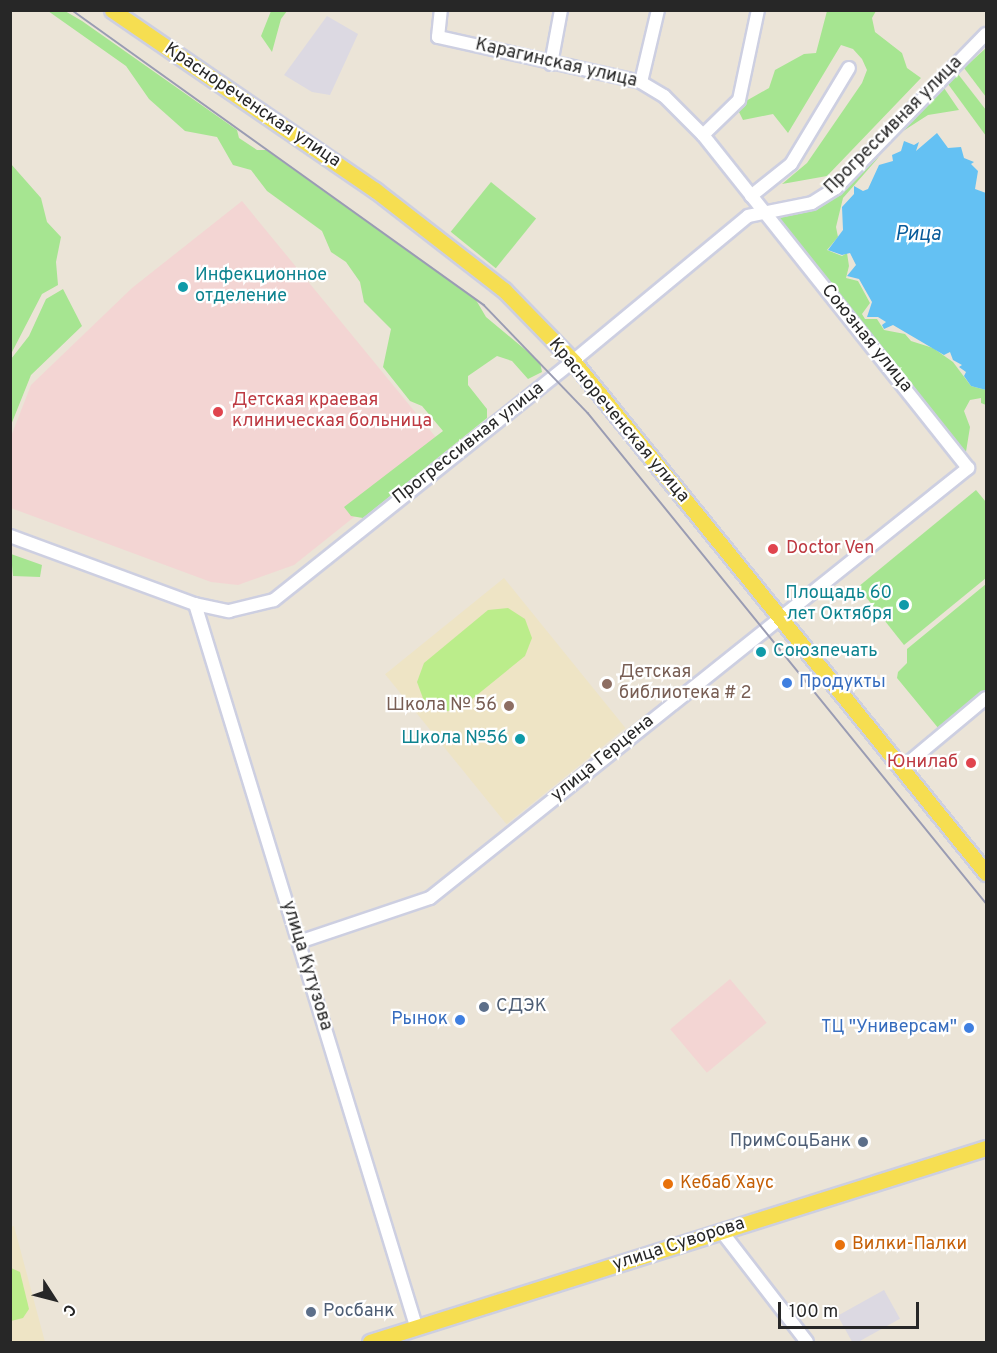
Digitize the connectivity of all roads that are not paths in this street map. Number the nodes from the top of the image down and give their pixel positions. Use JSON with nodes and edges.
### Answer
{"nodes":[{"id":1,"x":112,"y":10,"type":"edge"},
{"id":2,"x":441,"y":10,"type":"edge"},
{"id":3,"x":561,"y":10,"type":"edge"},
{"id":4,"x":658,"y":10,"type":"edge"},
{"id":5,"x":758,"y":10,"type":"edge"},
{"id":6,"x":987,"y":34,"type":"edge"},
{"id":7,"x":551,"y":64,"type":"junction"},
{"id":8,"x":849,"y":68,"type":"dead end"},
{"id":9,"x":641,"y":82,"type":"junction"},
{"id":10,"x":703,"y":135,"type":"junction"},
{"id":11,"x":751,"y":196,"type":"junction"},
{"id":12,"x":763,"y":211,"type":"junction"},
{"id":13,"x":573,"y":361,"type":"junction"},
{"id":14,"x":969,"y":468,"type":"joint"},
{"id":15,"x":10,"y":536,"type":"edge"},
{"id":16,"x":195,"y":604,"type":"junction"},
{"id":17,"x":779,"y":618,"type":"junction"},
{"id":18,"x":987,"y":698,"type":"edge"},
{"id":19,"x":902,"y":768,"type":"junction"},
{"id":20,"x":987,"y":873,"type":"edge"},
{"id":21,"x":299,"y":942,"type":"junction"},
{"id":22,"x":987,"y":1148,"type":"edge"},
{"id":23,"x":722,"y":1232,"type":"junction"},
{"id":24,"x":417,"y":1329,"type":"junction"},
{"id":25,"x":370,"y":1342,"type":"edge"},
{"id":26,"x":807,"y":1342,"type":"edge"}],
"edges":[{"from":1,"to":13,"type":"main road","name":"Краснореченская улица"},
{"from":2,"to":7,"type":"street","name":"Карагинская улица"},
{"from":3,"to":7,"type":"street"},
{"from":4,"to":9,"type":"street"},
{"from":5,"to":10,"type":"street"},
{"from":6,"to":12,"type":"street","name":"Прогрессивная улица"},
{"from":7,"to":9,"type":"street","name":"Карагинская улица"},
{"from":8,"to":11,"type":"street"},
{"from":9,"to":10,"type":"street","name":"Карагинская улица"},
{"from":10,"to":11,"type":"street","name":"Карагинская улица"},
{"from":11,"to":12,"type":"street","name":"Карагинская улица"},
{"from":12,"to":13,"type":"street","name":"Прогрессивная улица"},
{"from":12,"to":14,"type":"street","name":"Союзная улица"},
{"from":13,"to":16,"type":"street","name":"Прогрессивная улица"},
{"from":13,"to":17,"type":"main road","name":"Краснореченская улица"},
{"from":14,"to":17,"type":"street","name":"улица Герцена"},
{"from":15,"to":16,"type":"street","name":"Прогрессивная улица"},
{"from":16,"to":21,"type":"street","name":"улица Кутузова"},
{"from":17,"to":19,"type":"main road","name":"Краснореченская улица"},
{"from":17,"to":21,"type":"street","name":"улица Герцена"},
{"from":18,"to":19,"type":"street"},
{"from":19,"to":20,"type":"main road","name":"Краснореченская улица"},
{"from":21,"to":24,"type":"street","name":"улица Кутузова"},
{"from":22,"to":23,"type":"main road","name":"улица Суворова"},
{"from":23,"to":24,"type":"main road","name":"улица Суворова"},
{"from":23,"to":26,"type":"street"},
{"from":24,"to":25,"type":"main road","name":"улица Суворова"}]}
